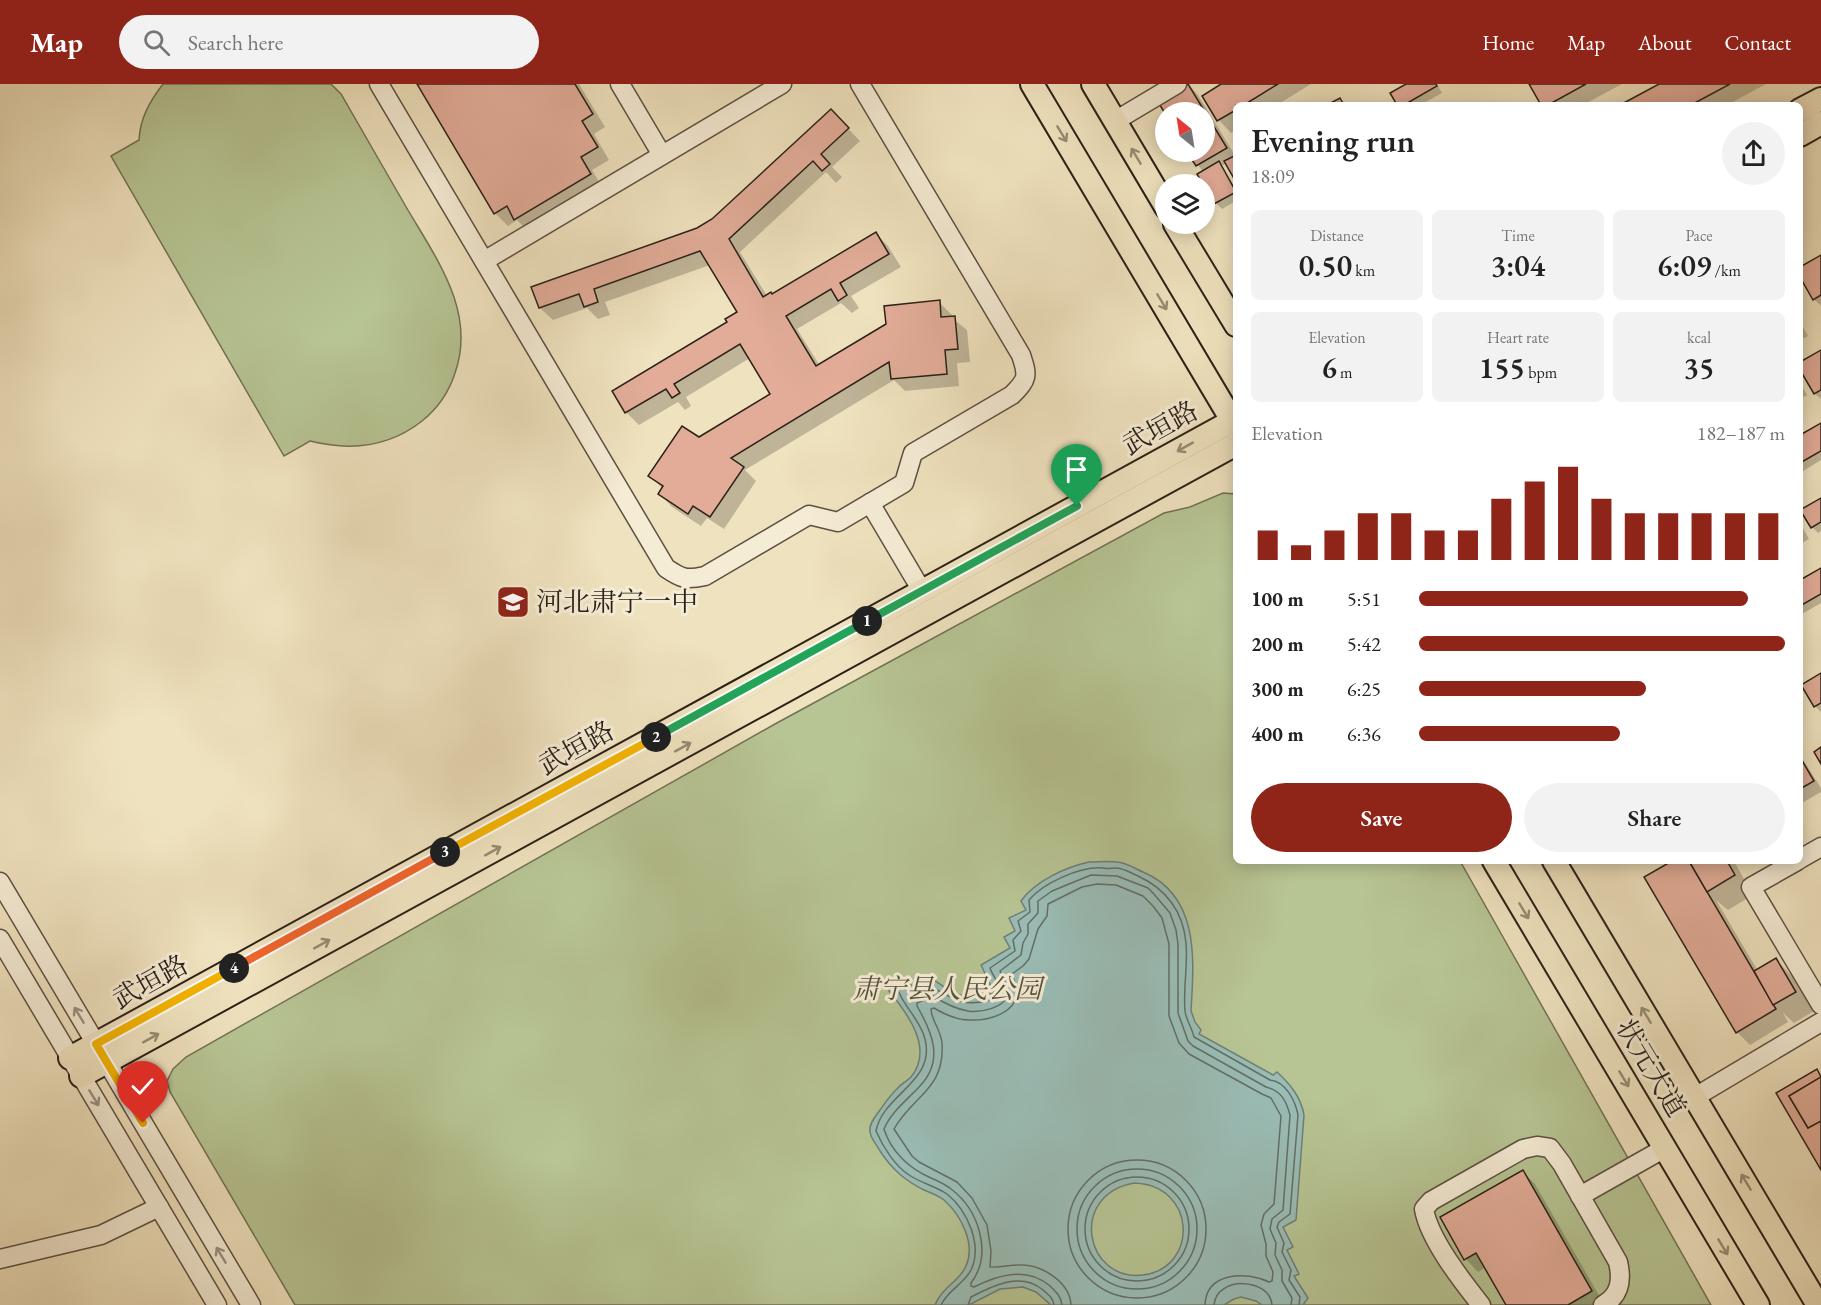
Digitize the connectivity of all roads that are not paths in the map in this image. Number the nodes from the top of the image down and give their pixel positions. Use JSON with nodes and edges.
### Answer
{"nodes":[{"id":1,"x":379,"y":84,"type":"edge"},
{"id":2,"x":620,"y":84,"type":"edge"},
{"id":3,"x":782,"y":84,"type":"edge"},
{"id":4,"x":860,"y":84,"type":"edge"},
{"id":5,"x":1032,"y":84,"type":"edge"},
{"id":6,"x":1093,"y":84,"type":"edge"},
{"id":7,"x":1177,"y":84,"type":"edge"},
{"id":8,"x":1821,"y":99,"type":"edge"},
{"id":9,"x":1803,"y":108,"type":"edge"},
{"id":10,"x":1114,"y":121,"type":"junction"},
{"id":11,"x":1821,"y":123,"type":"edge"},
{"id":12,"x":1803,"y":133,"type":"edge"},
{"id":13,"x":662,"y":155,"type":"junction"},
{"id":14,"x":1155,"y":189,"type":"edge"},
{"id":15,"x":1181,"y":234,"type":"edge"},
{"id":16,"x":484,"y":261,"type":"junction"},
{"id":17,"x":1233,"y":320,"type":"edge"},
{"id":18,"x":1233,"y":419,"type":"edge"},
{"id":19,"x":1233,"y":423,"type":"edge"},
{"id":20,"x":1233,"y":446,"type":"edge"},
{"id":21,"x":870,"y":503,"type":"junction"},
{"id":22,"x":922,"y":591,"type":"junction"},
{"id":23,"x":1821,"y":847,"type":"edge"},
{"id":24,"x":1803,"y":857,"type":"edge"},
{"id":25,"x":1496,"y":864,"type":"edge"},
{"id":26,"x":1556,"y":864,"type":"edge"},
{"id":27,"x":1791,"y":864,"type":"edge"},
{"id":28,"x":0,"y":882,"type":"edge"},
{"id":29,"x":0,"y":939,"type":"edge"},
{"id":30,"x":1821,"y":1005,"type":"edge"},
{"id":31,"x":1821,"y":1022,"type":"edge"},
{"id":32,"x":101,"y":1053,"type":"junction"},
{"id":33,"x":76,"y":1067,"type":"junction"},
{"id":34,"x":1695,"y":1098,"type":"junction"},
{"id":35,"x":1665,"y":1148,"type":"junction"},
{"id":36,"x":1580,"y":1196,"type":"junction"},
{"id":37,"x":159,"y":1207,"type":"junction"},
{"id":38,"x":0,"y":1259,"type":"edge"},
{"id":39,"x":217,"y":1305,"type":"edge"},
{"id":40,"x":251,"y":1305,"type":"edge"},
{"id":41,"x":1481,"y":1305,"type":"edge"},
{"id":42,"x":1603,"y":1305,"type":"edge"},
{"id":43,"x":1758,"y":1305,"type":"edge"},
{"id":44,"x":1818,"y":1305,"type":"edge"}],
"edges":[{"from":1,"to":16,"type":"street"},
{"from":2,"to":13,"type":"street"},
{"from":3,"to":13,"type":"street"},
{"from":4,"to":21,"type":"street"},
{"from":5,"to":18,"type":"main road","one_way":true},
{"from":6,"to":10,"type":"main road"},
{"from":7,"to":10,"type":"street"},
{"from":8,"to":9,"type":"main road"},
{"from":14,"to":10,"type":"main road","one_way":true},
{"from":11,"to":12,"type":"main road"},
{"from":13,"to":16,"type":"street"},
{"from":15,"to":17,"type":"main road"},
{"from":16,"to":21,"type":"street"},
{"from":19,"to":22,"type":"main road","name":"武垣路","one_way":true},
{"from":32,"to":20,"type":"main road","name":"武垣路","one_way":true},
{"from":21,"to":22,"type":"street"},
{"from":22,"to":32,"type":"main road","name":"武垣路"},
{"from":23,"to":24,"type":"street"},
{"from":25,"to":35,"type":"main road","name":"状元大道","one_way":true},
{"from":34,"to":26,"type":"main road","name":"状元大道","one_way":true},
{"from":27,"to":30,"type":"street"},
{"from":32,"to":28,"type":"street","one_way":true},
{"from":29,"to":33,"type":"street"},
{"from":31,"to":34,"type":"street"},
{"from":32,"to":33,"type":"main road","name":"武垣路"},
{"from":40,"to":32,"type":"street","one_way":true},
{"from":33,"to":37,"type":"street","one_way":true},
{"from":44,"to":34,"type":"main road","name":"状元大道","one_way":true},
{"from":35,"to":36,"type":"street"},
{"from":35,"to":43,"type":"main road","name":"状元大道","one_way":true},
{"from":36,"to":41,"type":"street"},
{"from":36,"to":42,"type":"street"},
{"from":37,"to":38,"type":"street"},
{"from":37,"to":39,"type":"street"}]}
